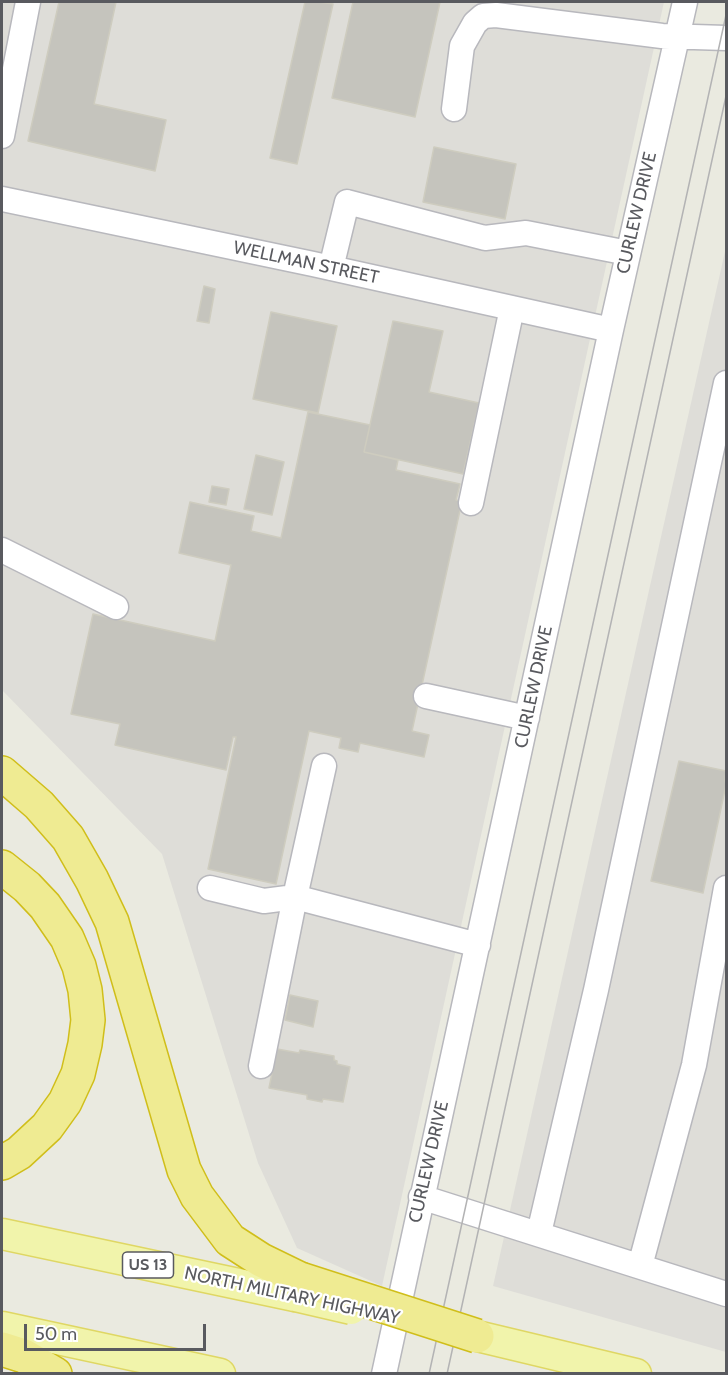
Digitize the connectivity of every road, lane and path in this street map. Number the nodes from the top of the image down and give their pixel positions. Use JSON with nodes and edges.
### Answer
{"nodes":[{"id":1,"x":28,"y":2,"type":"edge"},
{"id":2,"x":685,"y":2,"type":"edge"},
{"id":3,"x":677,"y":35,"type":"junction"},
{"id":4,"x":726,"y":38,"type":"edge"},
{"id":5,"x":454,"y":109,"type":"dead end"},
{"id":6,"x":2,"y":136,"type":"edge"},
{"id":7,"x":2,"y":199,"type":"edge"},
{"id":8,"x":628,"y":253,"type":"junction"},
{"id":9,"x":331,"y":268,"type":"junction"},
{"id":10,"x":512,"y":308,"type":"junction"},
{"id":11,"x":610,"y":330,"type":"junction"},
{"id":12,"x":726,"y":383,"type":"edge"},
{"id":13,"x":471,"y":503,"type":"dead end"},
{"id":14,"x":2,"y":550,"type":"edge"},
{"id":15,"x":116,"y":607,"type":"dead end"},
{"id":16,"x":426,"y":696,"type":"dead end"},
{"id":17,"x":527,"y":718,"type":"junction"},
{"id":18,"x":324,"y":766,"type":"dead end"},
{"id":19,"x":2,"y":773,"type":"edge"},
{"id":20,"x":2,"y":867,"type":"edge"},
{"id":21,"x":210,"y":888,"type":"dead end"},
{"id":22,"x":726,"y":888,"type":"edge"},
{"id":23,"x":295,"y":897,"type":"junction"},
{"id":24,"x":478,"y":945,"type":"junction"},
{"id":25,"x":261,"y":1066,"type":"dead end"},
{"id":26,"x":2,"y":1163,"type":"edge"},
{"id":27,"x":421,"y":1197,"type":"junction"},
{"id":28,"x":539,"y":1233,"type":"junction"},
{"id":29,"x":2,"y":1234,"type":"edge"},
{"id":30,"x":640,"y":1266,"type":"junction"},
{"id":31,"x":297,"y":1288,"type":"junction"},
{"id":32,"x":726,"y":1294,"type":"edge"},
{"id":33,"x":2,"y":1327,"type":"edge"},
{"id":34,"x":477,"y":1336,"type":"joint"},
{"id":35,"x":2,"y":1349,"type":"edge"},
{"id":36,"x":631,"y":1373,"type":"edge"},
{"id":37,"x":56,"y":1374,"type":"edge"},
{"id":38,"x":220,"y":1374,"type":"edge"},
{"id":39,"x":384,"y":1374,"type":"edge"}],
"edges":[{"from":1,"to":6,"type":"street"},
{"from":2,"to":3,"type":"street","name":"CURLEW DRIVE"},
{"from":3,"to":4,"type":"street"},
{"from":3,"to":5,"type":"street"},
{"from":3,"to":8,"type":"street","name":"CURLEW DRIVE"},
{"from":7,"to":9,"type":"street","name":"WELLMAN STREET"},
{"from":8,"to":9,"type":"street"},
{"from":8,"to":11,"type":"street","name":"CURLEW DRIVE"},
{"from":9,"to":10,"type":"street","name":"WELLMAN STREET"},
{"from":10,"to":11,"type":"street","name":"WELLMAN STREET"},
{"from":10,"to":13,"type":"street"},
{"from":11,"to":17,"type":"street","name":"CURLEW DRIVE"},
{"from":12,"to":28,"type":"street"},
{"from":14,"to":15,"type":"street"},
{"from":16,"to":17,"type":"street"},
{"from":17,"to":24,"type":"street","name":"CURLEW DRIVE"},
{"from":18,"to":23,"type":"street"},
{"from":19,"to":31,"type":"highway"},
{"from":20,"to":26,"type":"highway"},
{"from":21,"to":23,"type":"street"},
{"from":22,"to":30,"type":"street"},
{"from":23,"to":24,"type":"street"},
{"from":23,"to":25,"type":"street"},
{"from":24,"to":27,"type":"street","name":"CURLEW DRIVE"},
{"from":27,"to":28,"type":"street"},
{"from":27,"to":39,"type":"street","name":"CURLEW DRIVE"},
{"from":28,"to":30,"type":"street"},
{"from":29,"to":31,"type":"main road","name":"NORTH MILITARY HIGHWAY","number":"US 13"},
{"from":30,"to":32,"type":"street"},
{"from":31,"to":34,"type":"highway","bridge":true},
{"from":33,"to":38,"type":"main road"},
{"from":34,"to":36,"type":"main road"},
{"from":35,"to":37,"type":"highway"}]}
